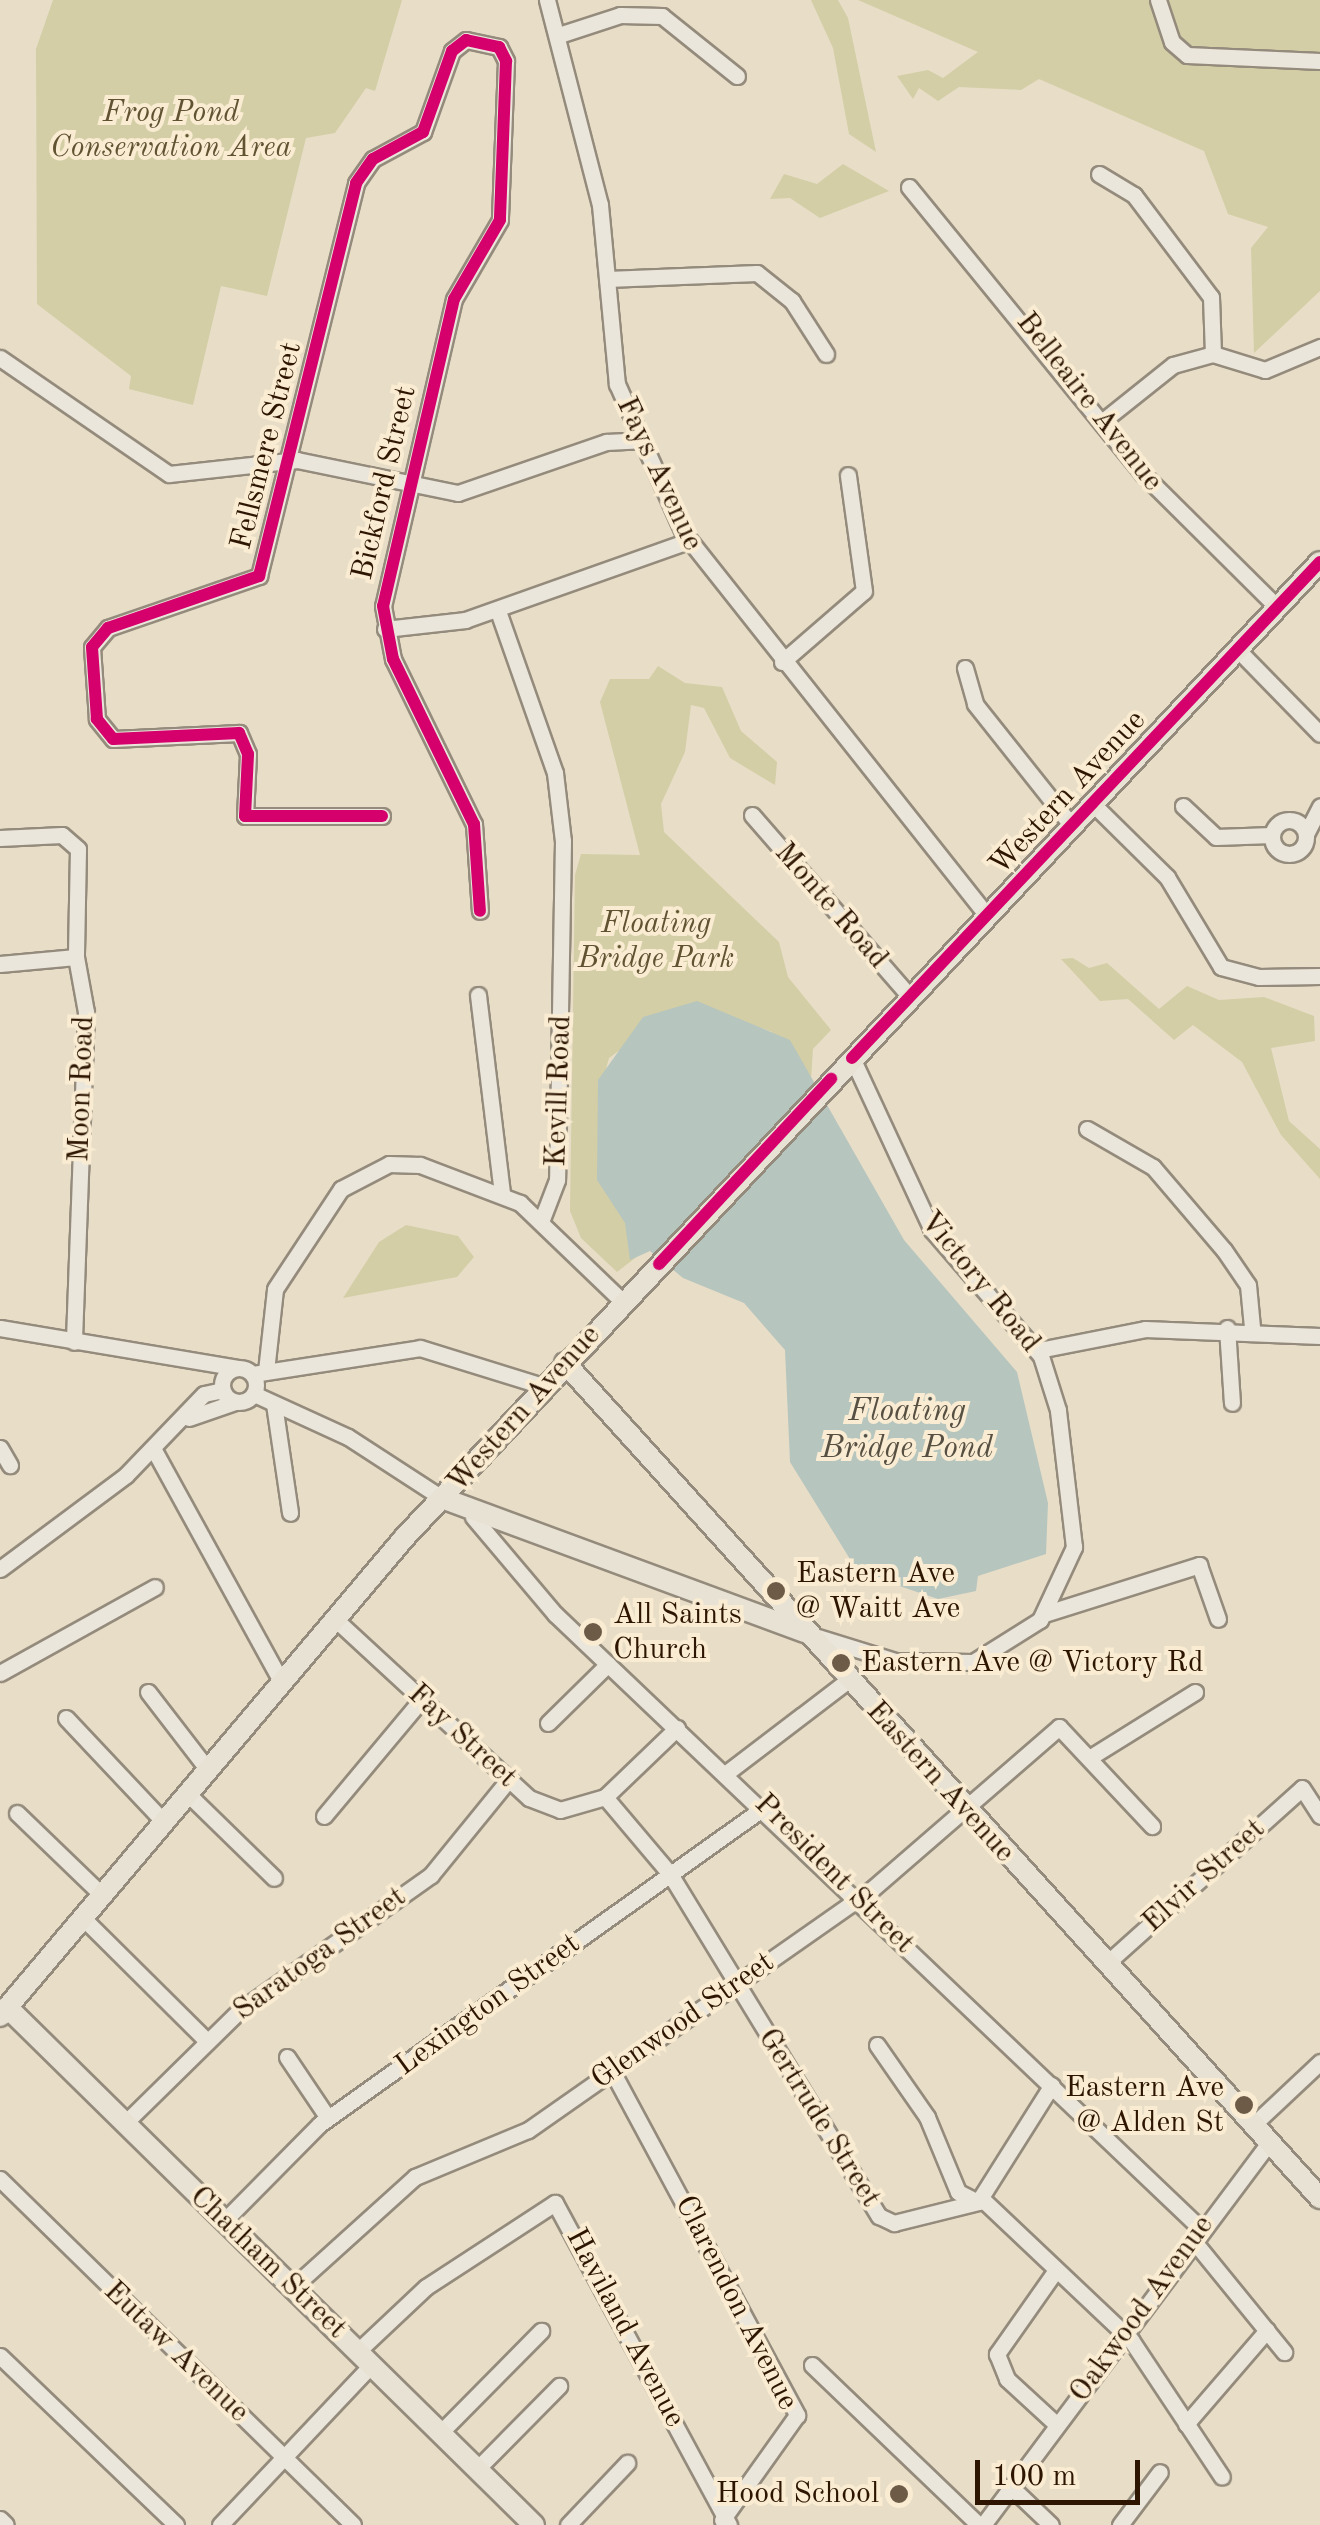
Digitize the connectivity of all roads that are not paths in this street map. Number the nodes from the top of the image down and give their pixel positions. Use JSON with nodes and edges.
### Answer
{"nodes":[{"id":1,"x":546,"y":0,"type":"edge"},
{"id":2,"x":1158,"y":0,"type":"edge"},
{"id":3,"x":562,"y":34,"type":"junction"},
{"id":4,"x":452,"y":50,"type":"joint"},
{"id":5,"x":1320,"y":61,"type":"edge"},
{"id":6,"x":736,"y":76,"type":"dead end"},
{"id":7,"x":1099,"y":174,"type":"dead end"},
{"id":8,"x":909,"y":187,"type":"dead end"},
{"id":9,"x":608,"y":280,"type":"junction"},
{"id":10,"x":1320,"y":347,"type":"edge"},
{"id":11,"x":826,"y":354,"type":"dead end"},
{"id":12,"x":1213,"y":354,"type":"junction"},
{"id":13,"x":0,"y":358,"type":"edge"},
{"id":14,"x":1104,"y":420,"type":"junction"},
{"id":15,"x":641,"y":440,"type":"junction"},
{"id":16,"x":292,"y":460,"type":"junction"},
{"id":17,"x":848,"y":475,"type":"dead end"},
{"id":18,"x":409,"y":484,"type":"junction"},
{"id":19,"x":688,"y":541,"type":"junction"},
{"id":20,"x":1320,"y":562,"type":"edge"},
{"id":21,"x":1278,"y":608,"type":"junction"},
{"id":22,"x":498,"y":610,"type":"junction"},
{"id":23,"x":385,"y":629,"type":"junction"},
{"id":24,"x":1238,"y":650,"type":"junction"},
{"id":25,"x":782,"y":662,"type":"junction"},
{"id":26,"x":965,"y":668,"type":"dead end"},
{"id":27,"x":1313,"y":712,"type":"edge"},
{"id":28,"x":1320,"y":734,"type":"edge"},
{"id":29,"x":1093,"y":804,"type":"junction"},
{"id":30,"x":1184,"y":806,"type":"dead end"},
{"id":31,"x":1320,"y":806,"type":"edge"},
{"id":32,"x":752,"y":815,"type":"dead end"},
{"id":33,"x":382,"y":816,"type":"dead end"},
{"id":34,"x":1072,"y":826,"type":"junction"},
{"id":35,"x":1272,"y":835,"type":"junction"},
{"id":36,"x":1310,"y":837,"type":"edge"},
{"id":37,"x":6,"y":838,"type":"edge"},
{"id":38,"x":480,"y":912,"type":"dead end"},
{"id":39,"x":987,"y":916,"type":"junction"},
{"id":40,"x":76,"y":957,"type":"junction"},
{"id":41,"x":0,"y":964,"type":"edge"},
{"id":42,"x":1320,"y":976,"type":"edge"},
{"id":43,"x":478,"y":995,"type":"dead end"},
{"id":44,"x":910,"y":997,"type":"junction"},
{"id":45,"x":852,"y":1058,"type":"junction"},
{"id":46,"x":1087,"y":1130,"type":"dead end"},
{"id":47,"x":502,"y":1194,"type":"junction"},
{"id":48,"x":542,"y":1219,"type":"junction"},
{"id":49,"x":622,"y":1301,"type":"junction"},
{"id":50,"x":1252,"y":1327,"type":"junction"},
{"id":51,"x":0,"y":1328,"type":"edge"},
{"id":52,"x":1228,"y":1328,"type":"junction"},
{"id":53,"x":1320,"y":1336,"type":"edge"},
{"id":54,"x":74,"y":1342,"type":"junction"},
{"id":55,"x":1038,"y":1350,"type":"junction"},
{"id":56,"x":166,"y":1359,"type":"junction"},
{"id":57,"x":564,"y":1363,"type":"junction"},
{"id":58,"x":252,"y":1371,"type":"junction"},
{"id":59,"x":199,"y":1372,"type":"junction"},
{"id":60,"x":543,"y":1386,"type":"junction"},
{"id":61,"x":227,"y":1391,"type":"junction"},
{"id":62,"x":204,"y":1394,"type":"junction"},
{"id":63,"x":254,"y":1394,"type":"junction"},
{"id":64,"x":1232,"y":1403,"type":"dead end"},
{"id":65,"x":274,"y":1404,"type":"junction"},
{"id":66,"x":186,"y":1420,"type":"junction"},
{"id":67,"x":0,"y":1448,"type":"edge"},
{"id":68,"x":154,"y":1450,"type":"junction"},
{"id":69,"x":10,"y":1465,"type":"dead end"},
{"id":70,"x":442,"y":1498,"type":"junction"},
{"id":71,"x":290,"y":1513,"type":"dead end"},
{"id":72,"x":473,"y":1517,"type":"junction"},
{"id":73,"x":0,"y":1569,"type":"edge"},
{"id":74,"x":155,"y":1587,"type":"dead end"},
{"id":75,"x":1044,"y":1614,"type":"junction"},
{"id":76,"x":335,"y":1619,"type":"junction"},
{"id":77,"x":1218,"y":1619,"type":"dead end"},
{"id":78,"x":811,"y":1634,"type":"junction"},
{"id":79,"x":608,"y":1664,"type":"junction"},
{"id":80,"x":0,"y":1673,"type":"edge"},
{"id":81,"x":847,"y":1680,"type":"junction"},
{"id":82,"x":282,"y":1682,"type":"junction"},
{"id":83,"x":148,"y":1692,"type":"dead end"},
{"id":84,"x":1195,"y":1692,"type":"dead end"},
{"id":85,"x":422,"y":1698,"type":"junction"},
{"id":86,"x":66,"y":1718,"type":"dead end"},
{"id":87,"x":548,"y":1723,"type":"dead end"},
{"id":88,"x":678,"y":1728,"type":"junction"},
{"id":89,"x":1088,"y":1758,"type":"junction"},
{"id":90,"x":208,"y":1770,"type":"junction"},
{"id":91,"x":729,"y":1771,"type":"junction"},
{"id":92,"x":509,"y":1779,"type":"junction"},
{"id":93,"x":188,"y":1794,"type":"junction"},
{"id":94,"x":605,"y":1797,"type":"junction"},
{"id":95,"x":766,"y":1806,"type":"junction"},
{"id":96,"x":965,"y":1810,"type":"junction"},
{"id":97,"x":17,"y":1814,"type":"dead end"},
{"id":98,"x":324,"y":1816,"type":"dead end"},
{"id":99,"x":1320,"y":1816,"type":"edge"},
{"id":100,"x":164,"y":1822,"type":"junction"},
{"id":101,"x":1152,"y":1826,"type":"dead end"},
{"id":102,"x":670,"y":1874,"type":"junction"},
{"id":103,"x":274,"y":1878,"type":"dead end"},
{"id":104,"x":102,"y":1895,"type":"junction"},
{"id":105,"x":856,"y":1899,"type":"junction"},
{"id":106,"x":84,"y":1919,"type":"junction"},
{"id":107,"x":1106,"y":1964,"type":"junction"},
{"id":108,"x":737,"y":1983,"type":"junction"},
{"id":109,"x":2,"y":2008,"type":"edge"},
{"id":110,"x":207,"y":2040,"type":"junction"},
{"id":111,"x":877,"y":2046,"type":"dead end"},
{"id":112,"x":287,"y":2058,"type":"dead end"},
{"id":113,"x":1320,"y":2062,"type":"edge"},
{"id":114,"x":612,"y":2071,"type":"junction"},
{"id":115,"x":1052,"y":2085,"type":"junction"},
{"id":116,"x":328,"y":2118,"type":"junction"},
{"id":117,"x":124,"y":2123,"type":"junction"},
{"id":118,"x":1253,"y":2125,"type":"junction"},
{"id":119,"x":1269,"y":2143,"type":"junction"},
{"id":120,"x":0,"y":2179,"type":"edge"},
{"id":121,"x":1320,"y":2198,"type":"edge"},
{"id":122,"x":979,"y":2200,"type":"junction"},
{"id":123,"x":224,"y":2220,"type":"junction"},
{"id":124,"x":1196,"y":2233,"type":"junction"},
{"id":125,"x":1056,"y":2270,"type":"junction"},
{"id":126,"x":292,"y":2288,"type":"junction"},
{"id":127,"x":1266,"y":2330,"type":"junction"},
{"id":128,"x":541,"y":2332,"type":"dead end"},
{"id":129,"x":1124,"y":2334,"type":"junction"},
{"id":130,"x":1284,"y":2352,"type":"dead end"},
{"id":131,"x":0,"y":2356,"type":"edge"},
{"id":132,"x":365,"y":2358,"type":"junction"},
{"id":133,"x":812,"y":2365,"type":"dead end"},
{"id":134,"x":559,"y":2386,"type":"dead end"},
{"id":135,"x":1057,"y":2424,"type":"junction"},
{"id":136,"x":1186,"y":2424,"type":"junction"},
{"id":137,"x":440,"y":2432,"type":"junction"},
{"id":138,"x":284,"y":2458,"type":"junction"},
{"id":139,"x":627,"y":2463,"type":"dead end"},
{"id":140,"x":477,"y":2469,"type":"junction"},
{"id":141,"x":1160,"y":2472,"type":"dead end"},
{"id":142,"x":1222,"y":2476,"type":"dead end"},
{"id":143,"x":1011,"y":2487,"type":"junction"},
{"id":144,"x":0,"y":2519,"type":"edge"},
{"id":145,"x":724,"y":2522,"type":"edge"},
{"id":146,"x":6,"y":2525,"type":"edge"},
{"id":147,"x":176,"y":2525,"type":"edge"},
{"id":148,"x":220,"y":2525,"type":"edge"},
{"id":149,"x":353,"y":2525,"type":"edge"},
{"id":150,"x":534,"y":2525,"type":"edge"},
{"id":151,"x":568,"y":2525,"type":"edge"},
{"id":152,"x":981,"y":2525,"type":"edge"},
{"id":153,"x":1051,"y":2525,"type":"edge"},
{"id":154,"x":1120,"y":2525,"type":"edge"}],
"edges":[{"from":1,"to":3,"type":"street","name":"Fays Avenue"},
{"from":2,"to":5,"type":"street"},
{"from":3,"to":6,"type":"street"},
{"from":3,"to":9,"type":"street","name":"Fays Avenue"},
{"from":4,"to":16,"type":"street","name":"Fellsmere Street"},
{"from":4,"to":18,"type":"street","name":"Bickford Street"},
{"from":7,"to":12,"type":"street"},
{"from":8,"to":14,"type":"street","name":"Belleaire Avenue"},
{"from":9,"to":11,"type":"street"},
{"from":9,"to":15,"type":"street","name":"Fays Avenue"},
{"from":10,"to":12,"type":"street"},
{"from":12,"to":14,"type":"street"},
{"from":13,"to":16,"type":"street"},
{"from":14,"to":21,"type":"street","name":"Belleaire Avenue"},
{"from":15,"to":18,"type":"street"},
{"from":15,"to":19,"type":"street","name":"Fays Avenue"},
{"from":16,"to":18,"type":"street"},
{"from":16,"to":33,"type":"street","name":"Fellsmere Street"},
{"from":17,"to":25,"type":"street"},
{"from":18,"to":23,"type":"street","name":"Bickford Street"},
{"from":19,"to":22,"type":"street"},
{"from":19,"to":25,"type":"street","name":"Fays Avenue"},
{"from":20,"to":21,"type":"main road","name":"Western Avenue"},
{"from":21,"to":24,"type":"main road","name":"Western Avenue"},
{"from":22,"to":23,"type":"street"},
{"from":22,"to":48,"type":"street","name":"Kevill Road"},
{"from":23,"to":38,"type":"street"},
{"from":24,"to":27,"type":"street"},
{"from":24,"to":29,"type":"main road","name":"Western Avenue"},
{"from":25,"to":39,"type":"street","name":"Fays Avenue"},
{"from":26,"to":34,"type":"street"},
{"from":27,"to":28,"type":"street"},
{"from":29,"to":34,"type":"main road","name":"Western Avenue"},
{"from":29,"to":42,"type":"street"},
{"from":30,"to":35,"type":"street"},
{"from":31,"to":36,"type":"street"},
{"from":32,"to":44,"type":"street","name":"Monte Road"},
{"from":34,"to":39,"type":"main road","name":"Western Avenue"},
{"from":35,"to":36,"type":"street"},
{"from":35,"to":36,"type":"street"},
{"from":37,"to":40,"type":"street","name":"Moon Road"},
{"from":39,"to":44,"type":"main road","name":"Western Avenue"},
{"from":40,"to":41,"type":"street"},
{"from":40,"to":54,"type":"street","name":"Moon Road"},
{"from":43,"to":47,"type":"street"},
{"from":44,"to":45,"type":"main road","name":"Western Avenue"},
{"from":45,"to":49,"type":"main road","name":"Western Avenue"},
{"from":45,"to":55,"type":"street","name":"Victory Road"},
{"from":46,"to":50,"type":"street"},
{"from":47,"to":48,"type":"street"},
{"from":47,"to":58,"type":"street"},
{"from":48,"to":49,"type":"street"},
{"from":49,"to":57,"type":"main road","name":"Western Avenue"},
{"from":50,"to":52,"type":"street"},
{"from":50,"to":53,"type":"street"},
{"from":51,"to":54,"type":"street"},
{"from":52,"to":55,"type":"street"},
{"from":52,"to":64,"type":"street"},
{"from":54,"to":56,"type":"street"},
{"from":55,"to":75,"type":"street","name":"Victory Road"},
{"from":56,"to":58,"type":"street"},
{"from":56,"to":59,"type":"street"},
{"from":57,"to":60,"type":"main road","name":"Western Avenue"},
{"from":57,"to":78,"type":"main road","name":"Eastern Avenue"},
{"from":58,"to":60,"type":"street"},
{"from":58,"to":61,"type":"street"},
{"from":58,"to":63,"type":"street"},
{"from":59,"to":61,"type":"street"},
{"from":59,"to":62,"type":"street"},
{"from":60,"to":70,"type":"main road","name":"Western Avenue"},
{"from":61,"to":62,"type":"street"},
{"from":61,"to":63,"type":"street"},
{"from":61,"to":66,"type":"street"},
{"from":62,"to":66,"type":"street"},
{"from":63,"to":65,"type":"street"},
{"from":65,"to":70,"type":"street"},
{"from":65,"to":71,"type":"street"},
{"from":66,"to":68,"type":"street"},
{"from":67,"to":69,"type":"street"},
{"from":68,"to":73,"type":"street"},
{"from":68,"to":82,"type":"street"},
{"from":70,"to":72,"type":"main road"},
{"from":70,"to":76,"type":"main road","name":"Western Avenue"},
{"from":72,"to":78,"type":"main road"},
{"from":72,"to":79,"type":"street","name":"President Street"},
{"from":74,"to":80,"type":"street"},
{"from":75,"to":77,"type":"street"},
{"from":75,"to":78,"type":"street","name":"Victory Road"},
{"from":76,"to":82,"type":"main road","name":"Western Avenue"},
{"from":76,"to":85,"type":"street","name":"Fay Street"},
{"from":78,"to":81,"type":"main road","name":"Eastern Avenue"},
{"from":79,"to":87,"type":"street"},
{"from":79,"to":88,"type":"street","name":"President Street"},
{"from":81,"to":91,"type":"street"},
{"from":81,"to":96,"type":"main road","name":"Eastern Avenue"},
{"from":82,"to":90,"type":"main road","name":"Western Avenue"},
{"from":83,"to":90,"type":"street"},
{"from":84,"to":89,"type":"street"},
{"from":85,"to":92,"type":"street","name":"Fay Street"},
{"from":85,"to":98,"type":"street"},
{"from":86,"to":100,"type":"street"},
{"from":88,"to":91,"type":"street","name":"President Street"},
{"from":88,"to":94,"type":"street"},
{"from":89,"to":96,"type":"street","name":"Glenwood Street"},
{"from":89,"to":101,"type":"street"},
{"from":90,"to":93,"type":"main road","name":"Western Avenue"},
{"from":91,"to":95,"type":"street","name":"President Street"},
{"from":92,"to":94,"type":"street","name":"Fay Street"},
{"from":92,"to":110,"type":"street","name":"Saratoga Street"},
{"from":93,"to":100,"type":"main road","name":"Western Avenue"},
{"from":93,"to":103,"type":"street"},
{"from":94,"to":102,"type":"street","name":"Gertrude Street"},
{"from":95,"to":102,"type":"street","name":"Lexington Street"},
{"from":95,"to":105,"type":"street","name":"President Street"},
{"from":96,"to":105,"type":"street","name":"Glenwood Street"},
{"from":96,"to":107,"type":"main road","name":"Eastern Avenue"},
{"from":97,"to":104,"type":"street"},
{"from":99,"to":107,"type":"street","name":"Elvir Street"},
{"from":100,"to":104,"type":"main road","name":"Western Avenue"},
{"from":102,"to":108,"type":"street","name":"Gertrude Street"},
{"from":102,"to":116,"type":"street","name":"Lexington Street"},
{"from":104,"to":106,"type":"main road","name":"Western Avenue"},
{"from":105,"to":108,"type":"street","name":"Glenwood Street"},
{"from":105,"to":115,"type":"street","name":"President Street"},
{"from":106,"to":109,"type":"main road","name":"Western Avenue"},
{"from":106,"to":110,"type":"street"},
{"from":107,"to":118,"type":"main road","name":"Eastern Avenue"},
{"from":108,"to":114,"type":"street","name":"Glenwood Street"},
{"from":108,"to":122,"type":"street","name":"Gertrude Street"},
{"from":109,"to":117,"type":"main road","name":"Chatham Street"},
{"from":110,"to":117,"type":"street","name":"Saratoga Street"},
{"from":111,"to":122,"type":"street"},
{"from":112,"to":116,"type":"street"},
{"from":113,"to":118,"type":"street"},
{"from":114,"to":126,"type":"street","name":"Glenwood Street"},
{"from":114,"to":145,"type":"street","name":"Clarendon Avenue"},
{"from":115,"to":122,"type":"street"},
{"from":115,"to":124,"type":"street","name":"President Street"},
{"from":116,"to":123,"type":"street","name":"Lexington Street"},
{"from":117,"to":123,"type":"main road","name":"Chatham Street"},
{"from":118,"to":119,"type":"main road","name":"Eastern Avenue"},
{"from":119,"to":121,"type":"main road","name":"Eastern Avenue"},
{"from":119,"to":124,"type":"street","name":"Oakwood Avenue"},
{"from":120,"to":138,"type":"street","name":"Eutaw Avenue"},
{"from":122,"to":125,"type":"street"},
{"from":123,"to":126,"type":"main road","name":"Chatham Street"},
{"from":124,"to":127,"type":"street","name":"President Street"},
{"from":124,"to":129,"type":"street","name":"Oakwood Avenue"},
{"from":125,"to":129,"type":"street"},
{"from":125,"to":135,"type":"street"},
{"from":126,"to":132,"type":"main road","name":"Chatham Street"},
{"from":127,"to":130,"type":"street","name":"President Street"},
{"from":127,"to":136,"type":"street"},
{"from":128,"to":137,"type":"street"},
{"from":129,"to":135,"type":"street","name":"Oakwood Avenue"},
{"from":129,"to":136,"type":"street"},
{"from":131,"to":147,"type":"street"},
{"from":132,"to":137,"type":"main road","name":"Chatham Street"},
{"from":132,"to":138,"type":"street"},
{"from":132,"to":145,"type":"street","name":"Haviland Avenue"},
{"from":133,"to":152,"type":"street"},
{"from":134,"to":140,"type":"street"},
{"from":135,"to":143,"type":"street","name":"Oakwood Avenue"},
{"from":136,"to":142,"type":"street"},
{"from":137,"to":140,"type":"main road","name":"Chatham Street"},
{"from":138,"to":148,"type":"street"},
{"from":138,"to":149,"type":"street","name":"Eutaw Avenue"},
{"from":139,"to":151,"type":"street"},
{"from":140,"to":150,"type":"main road","name":"Chatham Street"},
{"from":141,"to":154,"type":"street"},
{"from":143,"to":152,"type":"street","name":"Oakwood Avenue"},
{"from":143,"to":153,"type":"street"},
{"from":144,"to":146,"type":"street"}]}
